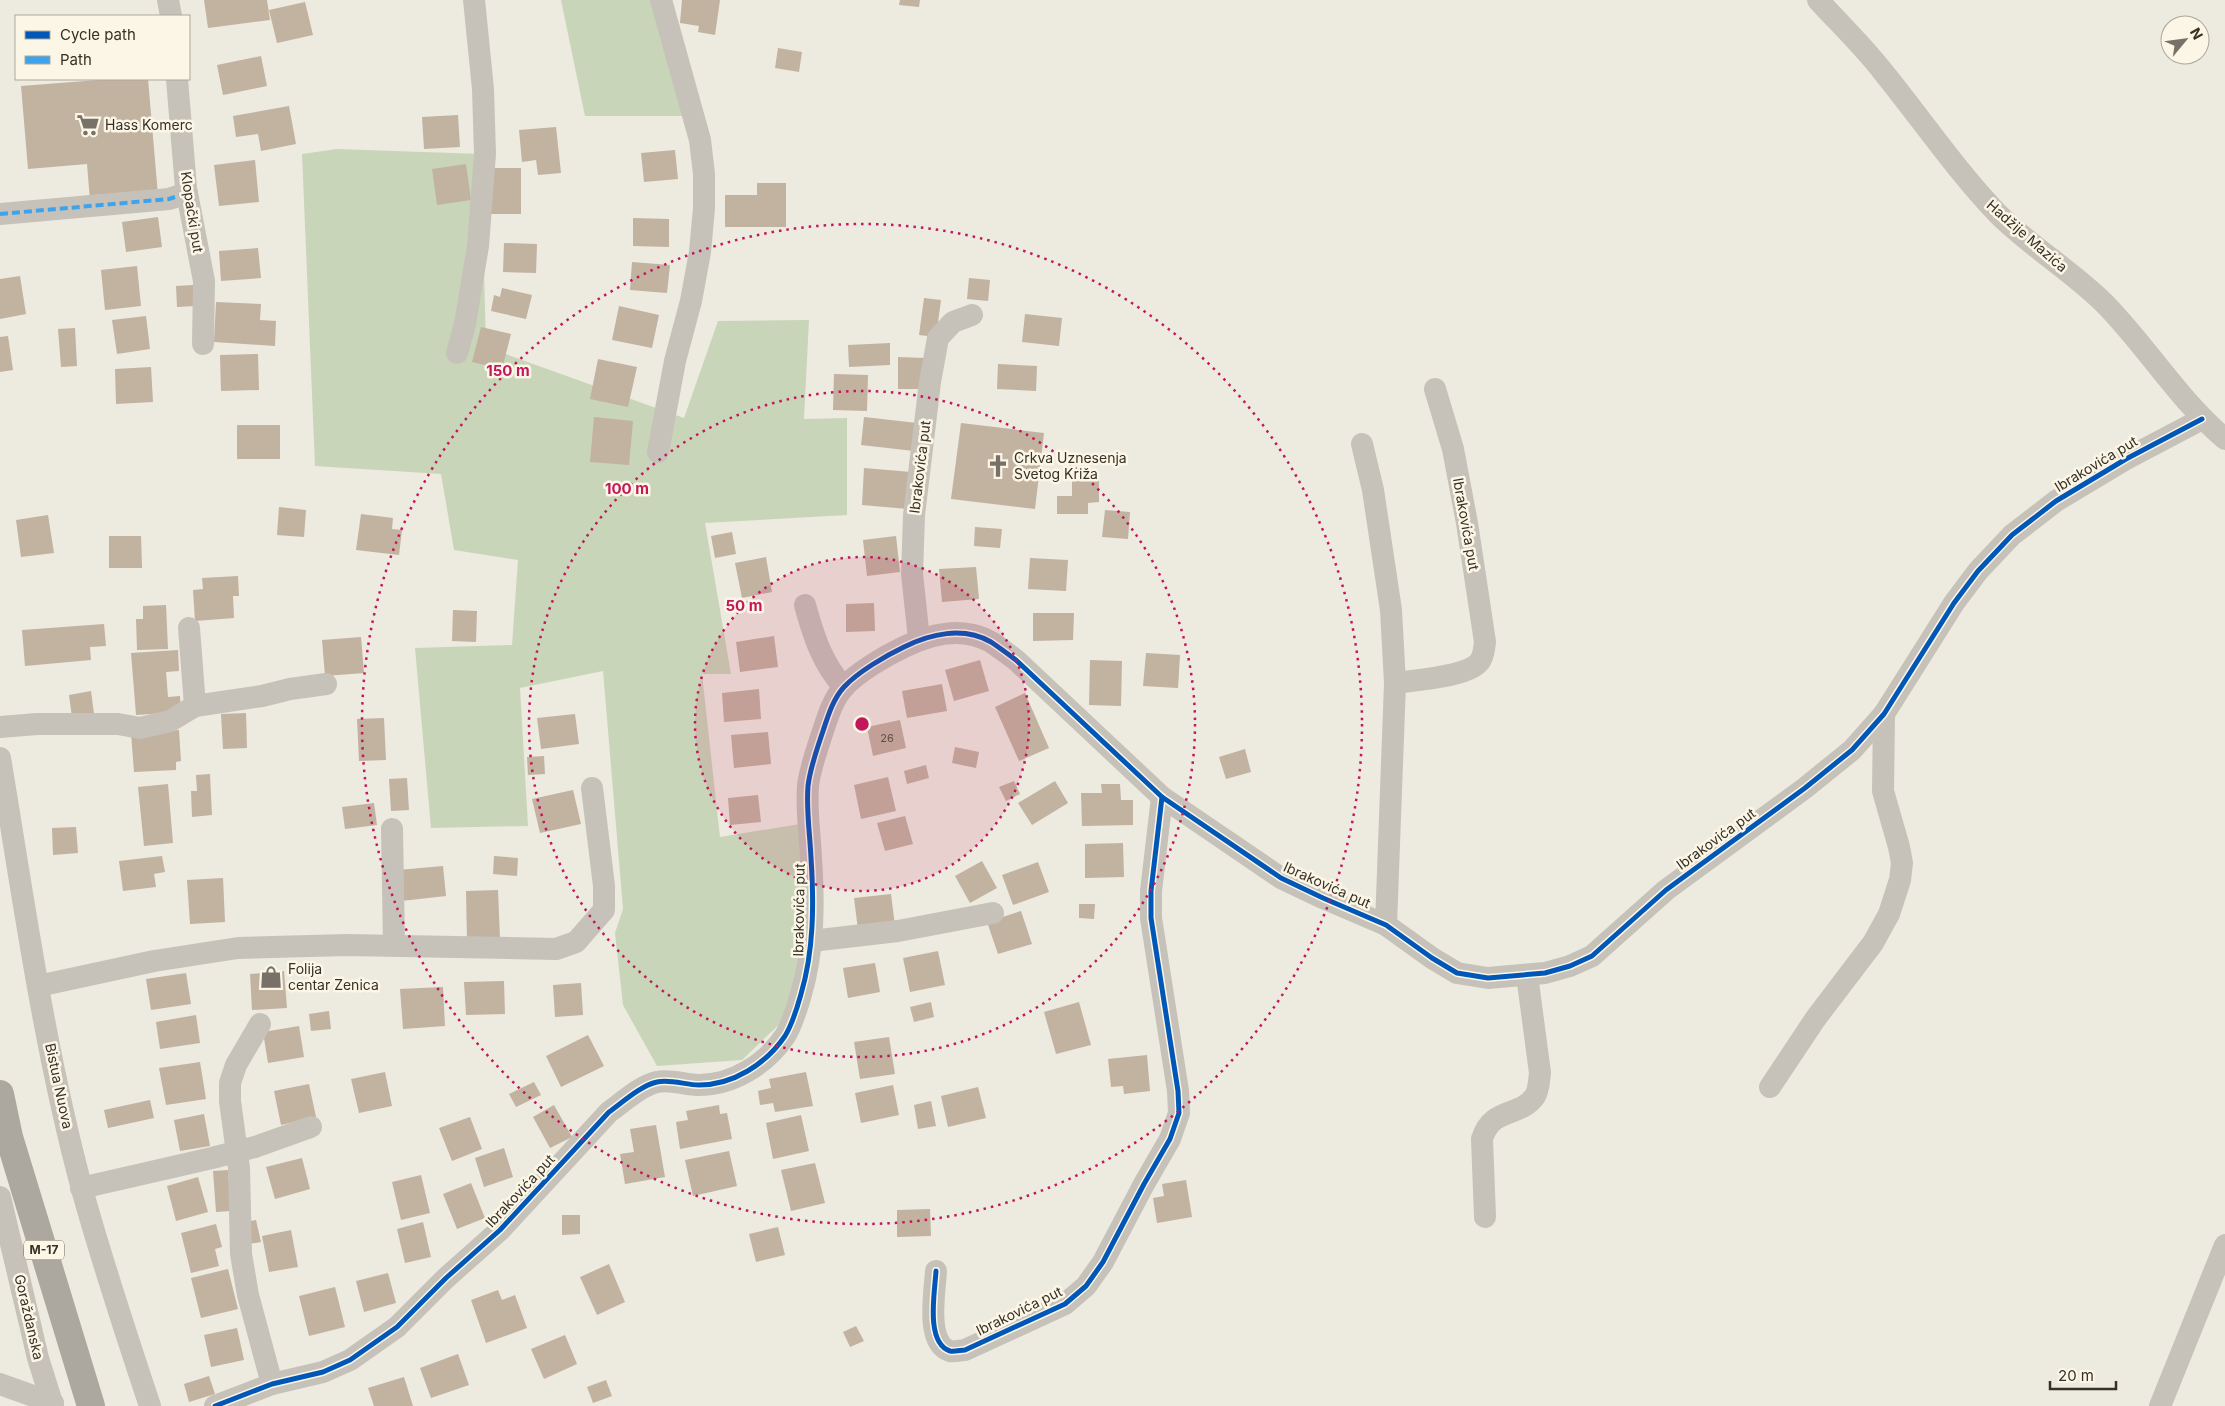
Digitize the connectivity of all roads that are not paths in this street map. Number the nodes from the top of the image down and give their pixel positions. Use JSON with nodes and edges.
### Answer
{"nodes":[{"id":1,"x":168,"y":0,"type":"edge"},
{"id":2,"x":474,"y":0,"type":"edge"},
{"id":3,"x":661,"y":0,"type":"edge"},
{"id":4,"x":1818,"y":0,"type":"edge"},
{"id":5,"x":171,"y":15,"type":"edge"},
{"id":6,"x":177,"y":80,"type":"edge"},
{"id":7,"x":187,"y":193,"type":"junction"},
{"id":8,"x":0,"y":214,"type":"edge"},
{"id":9,"x":972,"y":314,"type":"dead end"},
{"id":10,"x":203,"y":344,"type":"dead end"},
{"id":11,"x":457,"y":353,"type":"dead end"},
{"id":12,"x":1435,"y":389,"type":"dead end"},
{"id":13,"x":2202,"y":419,"type":"junction"},
{"id":14,"x":2225,"y":440,"type":"edge"},
{"id":15,"x":1362,"y":444,"type":"dead end"},
{"id":16,"x":658,"y":452,"type":"dead end"},
{"id":17,"x":805,"y":605,"type":"dead end"},
{"id":18,"x":190,"y":628,"type":"dead end"},
{"id":19,"x":919,"y":640,"type":"junction"},
{"id":20,"x":1395,"y":683,"type":"junction"},
{"id":21,"x":326,"y":684,"type":"dead end"},
{"id":22,"x":844,"y":687,"type":"junction"},
{"id":23,"x":195,"y":706,"type":"junction"},
{"id":24,"x":1884,"y":714,"type":"junction"},
{"id":25,"x":0,"y":728,"type":"edge"},
{"id":26,"x":0,"y":758,"type":"edge"},
{"id":27,"x":592,"y":788,"type":"dead end"},
{"id":28,"x":1162,"y":797,"type":"junction"},
{"id":29,"x":392,"y":829,"type":"dead end"},
{"id":30,"x":992,"y":913,"type":"dead end"},
{"id":31,"x":1386,"y":925,"type":"junction"},
{"id":32,"x":812,"y":941,"type":"junction"},
{"id":33,"x":394,"y":945,"type":"junction"},
{"id":34,"x":1526,"y":974,"type":"junction"},
{"id":35,"x":38,"y":986,"type":"junction"},
{"id":36,"x":260,"y":1024,"type":"dead end"},
{"id":37,"x":1770,"y":1087,"type":"dead end"},
{"id":38,"x":0,"y":1094,"type":"edge"},
{"id":39,"x":311,"y":1128,"type":"dead end"},
{"id":40,"x":238,"y":1152,"type":"junction"},
{"id":41,"x":82,"y":1188,"type":"junction"},
{"id":42,"x":0,"y":1197,"type":"edge"},
{"id":43,"x":1485,"y":1217,"type":"dead end"},
{"id":44,"x":2225,"y":1245,"type":"edge"},
{"id":45,"x":936,"y":1271,"type":"dead end"},
{"id":46,"x":0,"y":1384,"type":"edge"},
{"id":47,"x":272,"y":1384,"type":"junction"},
{"id":48,"x":53,"y":1404,"type":"edge"},
{"id":49,"x":91,"y":1406,"type":"edge"},
{"id":50,"x":150,"y":1406,"type":"edge"},
{"id":51,"x":215,"y":1406,"type":"edge"},
{"id":52,"x":2160,"y":1406,"type":"edge"}],
"edges":[{"from":1,"to":5,"type":"street"},
{"from":2,"to":11,"type":"street"},
{"from":3,"to":16,"type":"street"},
{"from":4,"to":13,"type":"street","name":"Hadžije Mazića"},
{"from":6,"to":7,"type":"street","name":"Klopački put"},
{"from":7,"to":8,"type":"street"},
{"from":7,"to":10,"type":"street","name":"Klopački put"},
{"from":9,"to":19,"type":"street","name":"Ibrakovića put"},
{"from":12,"to":20,"type":"street","name":"Ibrakovića put"},
{"from":13,"to":14,"type":"street","name":"Hadžije Mazića"},
{"from":13,"to":24,"type":"street","name":"Ibrakovića put"},
{"from":15,"to":20,"type":"street","name":"Ibrakovića put"},
{"from":17,"to":22,"type":"street"},
{"from":18,"to":23,"type":"street"},
{"from":19,"to":22,"type":"street","name":"Ibrakovića put"},
{"from":19,"to":28,"type":"street","name":"Ibrakovića put"},
{"from":20,"to":31,"type":"street","name":"Ibrakovića put"},
{"from":21,"to":23,"type":"street"},
{"from":22,"to":32,"type":"street","name":"Ibrakovića put"},
{"from":23,"to":25,"type":"street"},
{"from":24,"to":34,"type":"street","name":"Ibrakovića put"},
{"from":24,"to":37,"type":"street"},
{"from":26,"to":35,"type":"street","name":"Bistua Nuova"},
{"from":27,"to":33,"type":"street"},
{"from":28,"to":31,"type":"street","name":"Ibrakovića put"},
{"from":28,"to":45,"type":"street","name":"Ibrakovića put"},
{"from":29,"to":33,"type":"street"},
{"from":30,"to":32,"type":"street"},
{"from":31,"to":34,"type":"street","name":"Ibrakovića put"},
{"from":32,"to":47,"type":"street","name":"Ibrakovića put"},
{"from":33,"to":35,"type":"street"},
{"from":34,"to":43,"type":"street"},
{"from":35,"to":41,"type":"street","name":"Bistua Nuova"},
{"from":36,"to":40,"type":"street"},
{"from":38,"to":49,"type":"highway","number":"M-17"},
{"from":39,"to":40,"type":"street"},
{"from":40,"to":41,"type":"street"},
{"from":40,"to":47,"type":"street"},
{"from":41,"to":50,"type":"street","name":"Bistua Nuova"},
{"from":42,"to":48,"type":"street","name":"Goraždanska"},
{"from":44,"to":52,"type":"street"},
{"from":46,"to":48,"type":"street"},
{"from":47,"to":51,"type":"street","name":"Ibrakovića put"}]}
